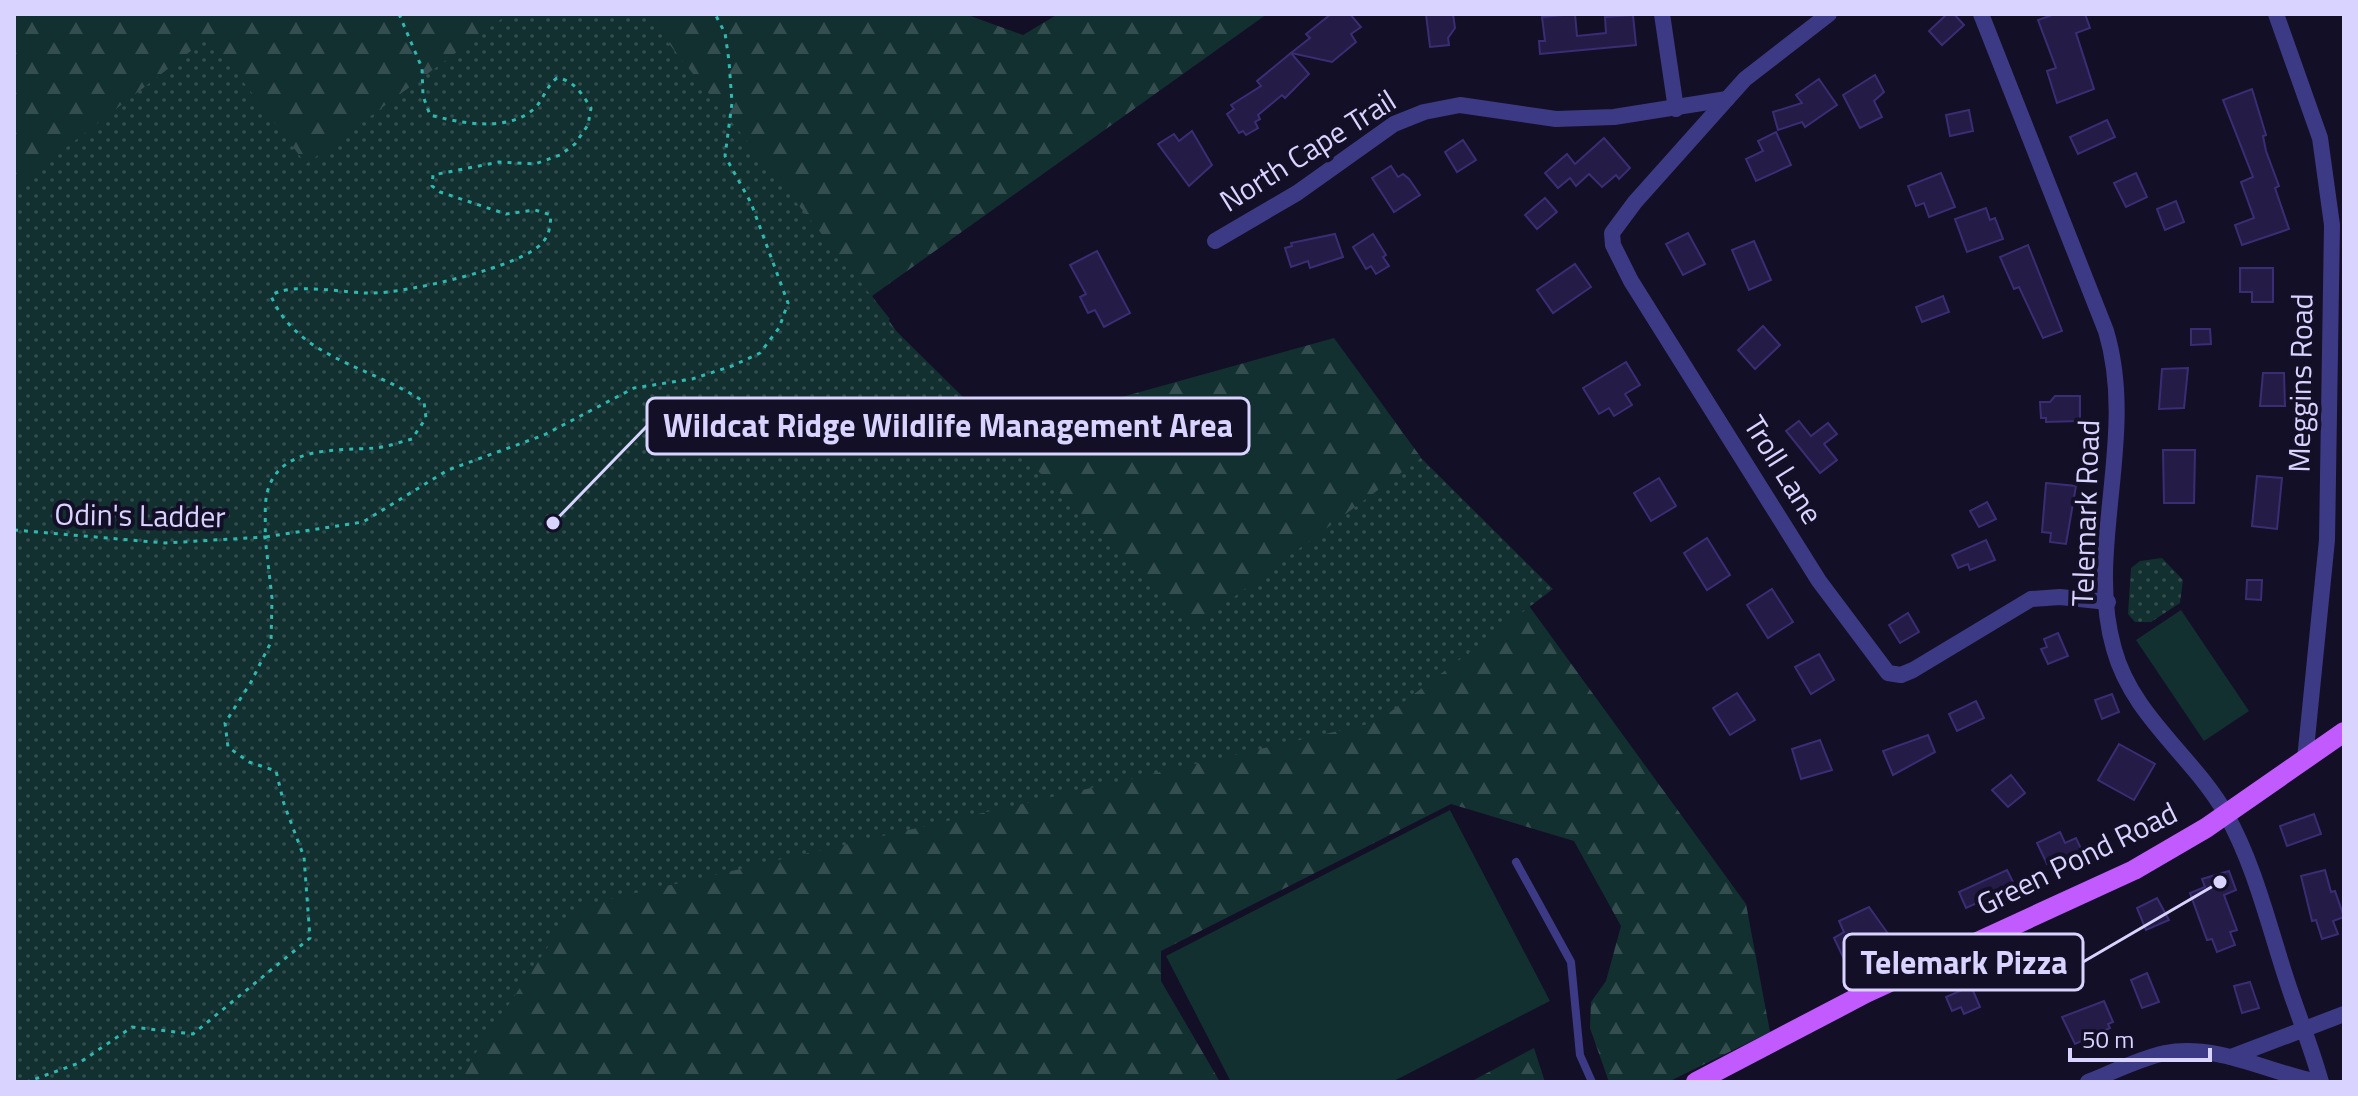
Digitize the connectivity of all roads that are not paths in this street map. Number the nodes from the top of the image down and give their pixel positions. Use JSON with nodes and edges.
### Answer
{"nodes":[{"id":1,"x":1662,"y":14,"type":"edge"},
{"id":2,"x":1829,"y":14,"type":"edge"},
{"id":3,"x":1981,"y":14,"type":"edge"},
{"id":4,"x":2276,"y":14,"type":"edge"},
{"id":5,"x":1727,"y":99,"type":"junction"},
{"id":6,"x":1676,"y":109,"type":"junction"},
{"id":7,"x":1215,"y":241,"type":"dead end"},
{"id":8,"x":2338,"y":288,"type":"edge"},
{"id":9,"x":2108,"y":602,"type":"junction"},
{"id":10,"x":2344,"y":732,"type":"edge"},
{"id":11,"x":2305,"y":759,"type":"junction"},
{"id":12,"x":2226,"y":814,"type":"junction"},
{"id":13,"x":1516,"y":862,"type":"dead end"},
{"id":14,"x":2344,"y":1014,"type":"edge"},
{"id":15,"x":2304,"y":1028,"type":"junction"},
{"id":16,"x":2231,"y":1057,"type":"junction"},
{"id":17,"x":1592,"y":1082,"type":"edge"},
{"id":18,"x":1696,"y":1082,"type":"edge"},
{"id":19,"x":2088,"y":1082,"type":"edge"},
{"id":20,"x":2319,"y":1082,"type":"edge"}],
"edges":[{"from":1,"to":6,"type":"street"},
{"from":2,"to":5,"type":"street"},
{"from":3,"to":9,"type":"street","name":"Telemark Road"},
{"from":4,"to":8,"type":"street","name":"Meggins Road"},
{"from":5,"to":6,"type":"street","name":"North Cape Trail"},
{"from":5,"to":9,"type":"street","name":"Troll Lane"},
{"from":6,"to":7,"type":"street","name":"North Cape Trail"},
{"from":8,"to":11,"type":"street","name":"Meggins Road"},
{"from":9,"to":12,"type":"street","name":"Telemark Road"},
{"from":10,"to":11,"type":"main road","name":"Green Pond Road"},
{"from":11,"to":12,"type":"main road","name":"Green Pond Road"},
{"from":12,"to":15,"type":"street","name":"Telemark Road"},
{"from":12,"to":18,"type":"main road","name":"Green Pond Road"},
{"from":13,"to":17,"type":"lane"},
{"from":14,"to":15,"type":"street"},
{"from":15,"to":16,"type":"street"},
{"from":15,"to":20,"type":"street","name":"Telemark Road"},
{"from":16,"to":19,"type":"street"},
{"from":16,"to":20,"type":"street"}]}
